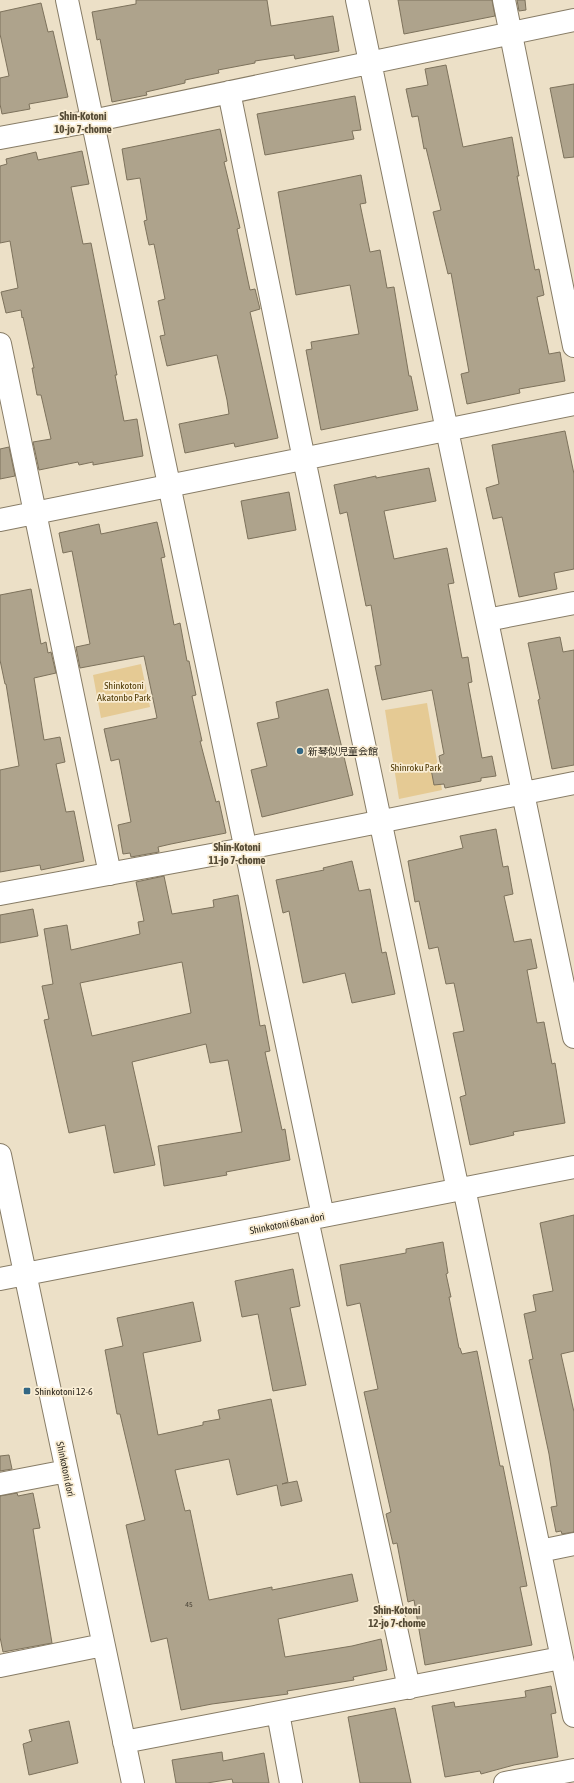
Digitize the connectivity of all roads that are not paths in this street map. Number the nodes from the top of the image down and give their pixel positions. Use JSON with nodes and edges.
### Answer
{"nodes":[{"id":1,"x":67,"y":0,"type":"edge"},
{"id":2,"x":357,"y":0,"type":"edge"},
{"id":3,"x":504,"y":0,"type":"edge"},
{"id":4,"x":574,"y":20,"type":"edge"},
{"id":5,"x":511,"y":33,"type":"junction"},
{"id":6,"x":370,"y":62,"type":"junction"},
{"id":7,"x":229,"y":92,"type":"junction"},
{"id":8,"x":92,"y":121,"type":"junction"},
{"id":9,"x":0,"y":138,"type":"edge"},
{"id":10,"x":0,"y":344,"type":"edge"},
{"id":11,"x":574,"y":346,"type":"edge"},
{"id":12,"x":574,"y":404,"type":"edge"},
{"id":13,"x":446,"y":430,"type":"junction"},
{"id":14,"x":304,"y":458,"type":"junction"},
{"id":15,"x":170,"y":486,"type":"junction"},
{"id":16,"x":34,"y":513,"type":"junction"},
{"id":17,"x":0,"y":520,"type":"edge"},
{"id":18,"x":574,"y":603,"type":"edge"},
{"id":19,"x":486,"y":620,"type":"junction"},
{"id":20,"x":574,"y":783,"type":"edge"},
{"id":21,"x":523,"y":794,"type":"junction"},
{"id":22,"x":380,"y":822,"type":"junction"},
{"id":23,"x":246,"y":848,"type":"junction"},
{"id":24,"x":110,"y":874,"type":"junction"},
{"id":25,"x":0,"y":894,"type":"edge"},
{"id":26,"x":567,"y":968,"type":"edge"},
{"id":27,"x":574,"y":1037,"type":"edge"},
{"id":28,"x":0,"y":1155,"type":"edge"},
{"id":29,"x":574,"y":1167,"type":"edge"},
{"id":30,"x":461,"y":1189,"type":"junction"},
{"id":31,"x":315,"y":1218,"type":"junction"},
{"id":32,"x":25,"y":1274,"type":"junction"},
{"id":33,"x":0,"y":1279,"type":"edge"},
{"id":34,"x":67,"y":1471,"type":"junction"},
{"id":35,"x":0,"y":1484,"type":"edge"},
{"id":36,"x":574,"y":1544,"type":"edge"},
{"id":37,"x":540,"y":1551,"type":"junction"},
{"id":38,"x":103,"y":1645,"type":"junction"},
{"id":39,"x":561,"y":1658,"type":"junction"},
{"id":40,"x":0,"y":1666,"type":"edge"},
{"id":41,"x":409,"y":1688,"type":"junction"},
{"id":42,"x":278,"y":1713,"type":"junction"},
{"id":43,"x":574,"y":1716,"type":"edge"},
{"id":44,"x":124,"y":1742,"type":"junction"},
{"id":45,"x":574,"y":1770,"type":"edge"},
{"id":46,"x":133,"y":1783,"type":"edge"},
{"id":47,"x":291,"y":1783,"type":"edge"},
{"id":48,"x":505,"y":1783,"type":"edge"}],
"edges":[{"from":1,"to":8,"type":"street"},
{"from":2,"to":6,"type":"street"},
{"from":3,"to":5,"type":"street"},
{"from":4,"to":5,"type":"street"},
{"from":5,"to":6,"type":"street"},
{"from":5,"to":11,"type":"street"},
{"from":6,"to":7,"type":"street"},
{"from":6,"to":13,"type":"street"},
{"from":7,"to":8,"type":"street"},
{"from":7,"to":14,"type":"street"},
{"from":8,"to":9,"type":"street"},
{"from":8,"to":15,"type":"street"},
{"from":10,"to":16,"type":"street"},
{"from":12,"to":13,"type":"street"},
{"from":13,"to":14,"type":"street"},
{"from":13,"to":19,"type":"street"},
{"from":14,"to":15,"type":"street"},
{"from":14,"to":22,"type":"street"},
{"from":15,"to":16,"type":"street"},
{"from":15,"to":23,"type":"street"},
{"from":16,"to":17,"type":"street"},
{"from":16,"to":24,"type":"street"},
{"from":18,"to":19,"type":"street"},
{"from":19,"to":21,"type":"street"},
{"from":20,"to":21,"type":"street"},
{"from":21,"to":22,"type":"street"},
{"from":21,"to":26,"type":"street"},
{"from":22,"to":23,"type":"street"},
{"from":22,"to":30,"type":"street"},
{"from":23,"to":24,"type":"street"},
{"from":23,"to":31,"type":"street"},
{"from":24,"to":25,"type":"street"},
{"from":26,"to":27,"type":"street"},
{"from":28,"to":32,"type":"street","name":"Shinkotoni dori"},
{"from":29,"to":30,"type":"street","name":"Shinkotoni 6ban dori"},
{"from":30,"to":31,"type":"street","name":"Shinkotoni 6ban dori"},
{"from":30,"to":37,"type":"street"},
{"from":31,"to":32,"type":"street","name":"Shinkotoni 6ban dori"},
{"from":31,"to":41,"type":"street"},
{"from":32,"to":33,"type":"street","name":"Shinkotoni 6ban dori"},
{"from":32,"to":34,"type":"street","name":"Shinkotoni dori"},
{"from":34,"to":35,"type":"street"},
{"from":34,"to":38,"type":"street","name":"Shinkotoni dori"},
{"from":36,"to":37,"type":"street"},
{"from":37,"to":39,"type":"street"},
{"from":38,"to":40,"type":"street"},
{"from":38,"to":44,"type":"street","name":"Shinkotoni dori"},
{"from":39,"to":41,"type":"street"},
{"from":39,"to":43,"type":"street"},
{"from":41,"to":42,"type":"street"},
{"from":42,"to":44,"type":"street"},
{"from":42,"to":47,"type":"street"},
{"from":44,"to":46,"type":"street","name":"Shinkotoni dori"},
{"from":45,"to":48,"type":"street"}]}
